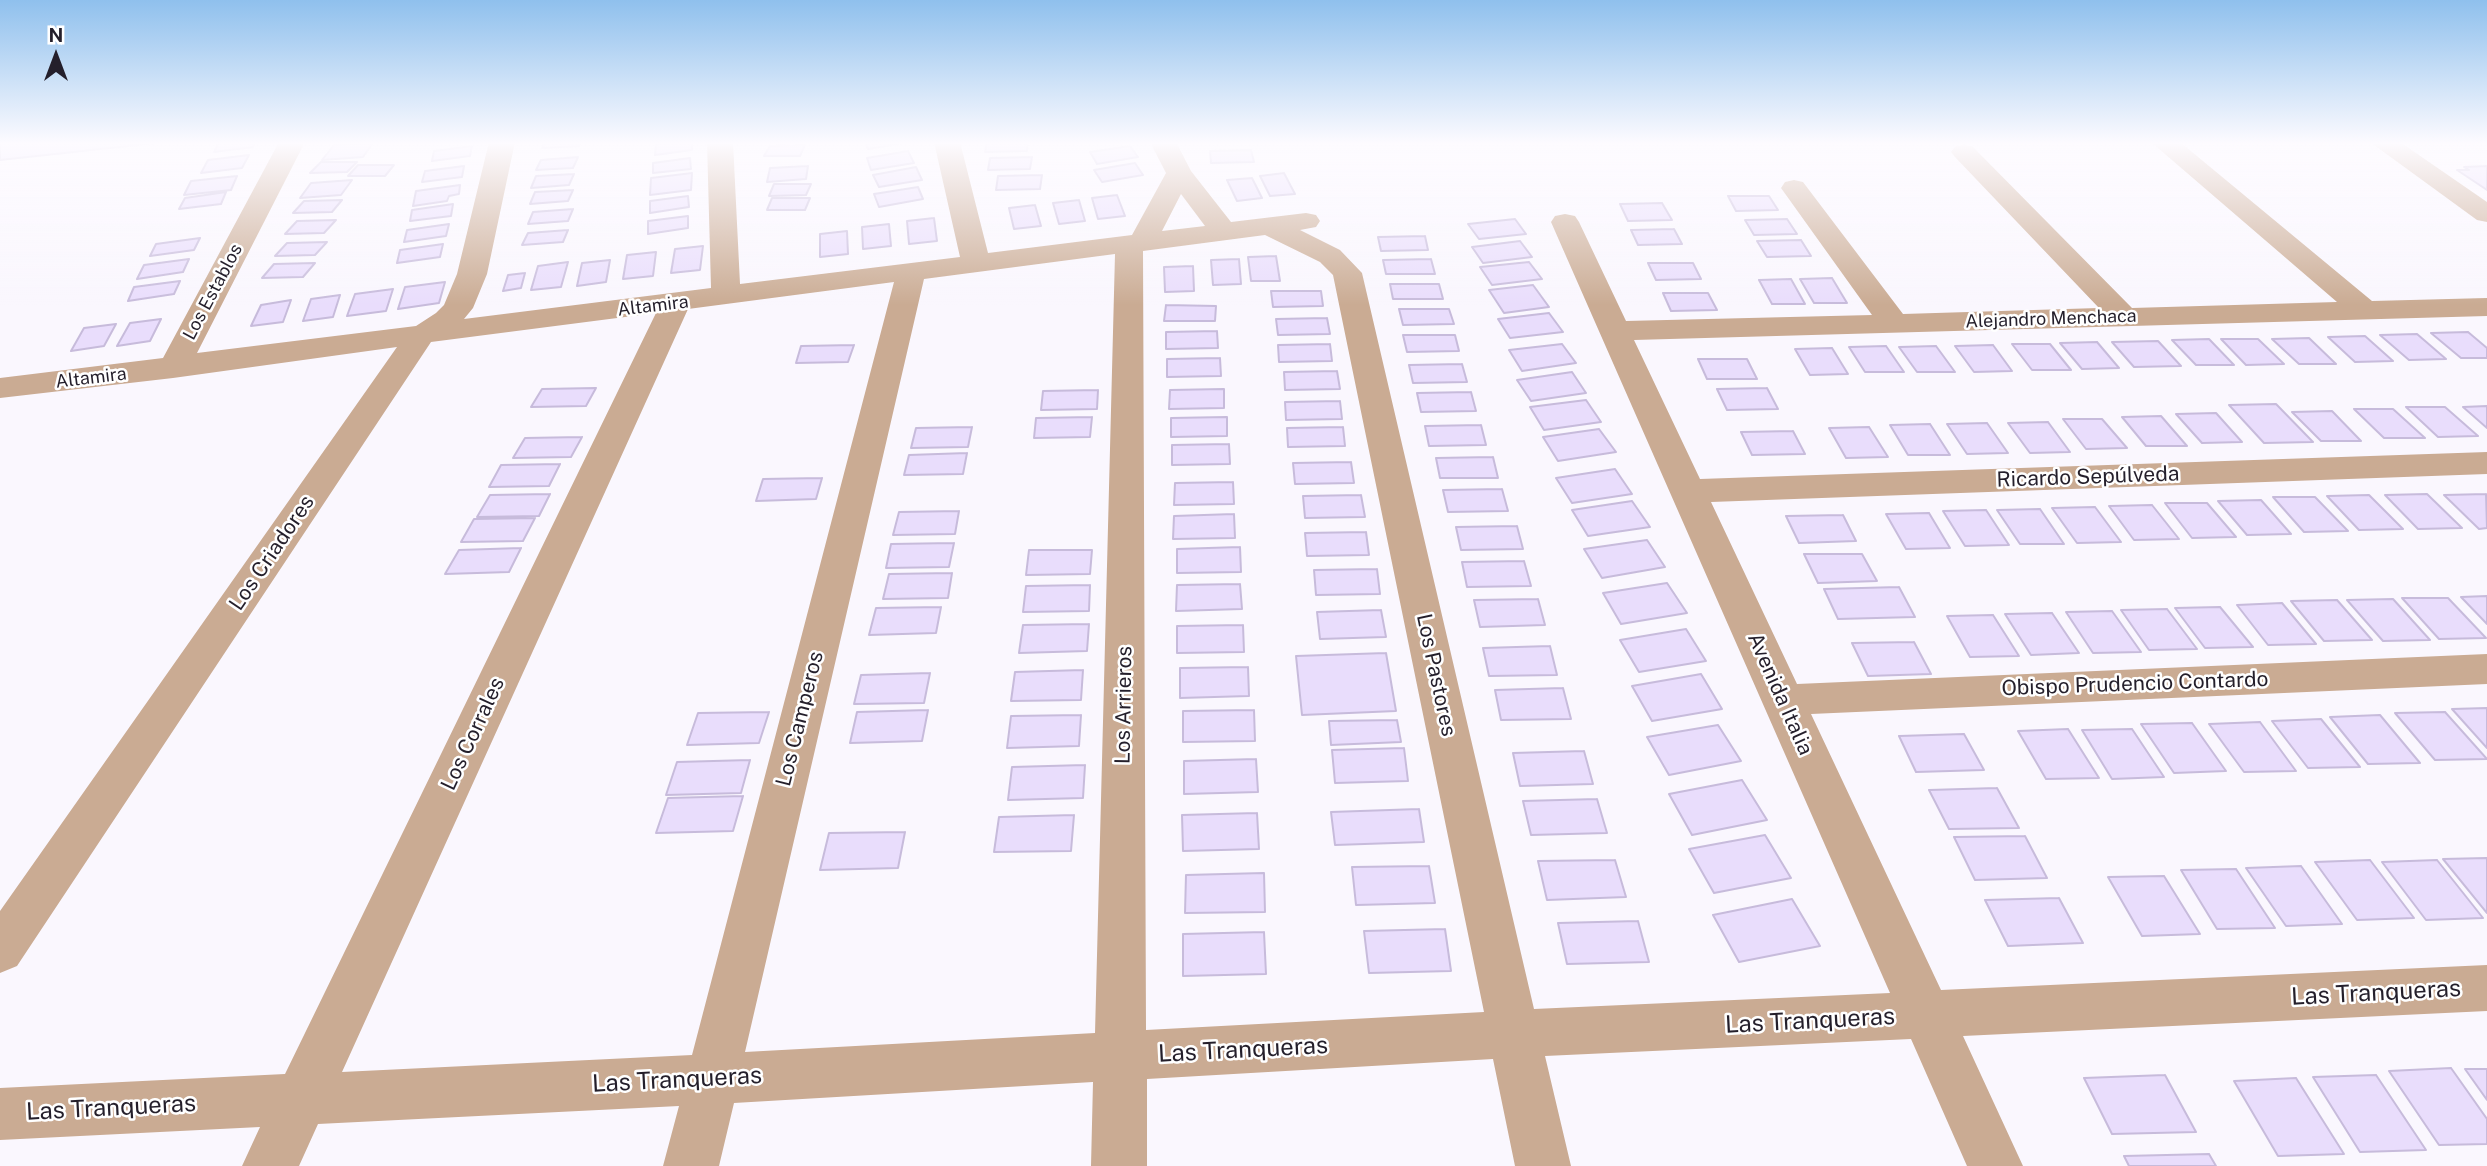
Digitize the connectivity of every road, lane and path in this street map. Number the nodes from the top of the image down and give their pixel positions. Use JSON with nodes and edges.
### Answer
{"nodes":[{"id":1,"x":263,"y":196,"type":"edge"},
{"id":2,"x":490,"y":196,"type":"edge"},
{"id":3,"x":722,"y":196,"type":"edge"},
{"id":4,"x":960,"y":196,"type":"edge"},
{"id":5,"x":1165,"y":196,"type":"edge"},
{"id":6,"x":1197,"y":196,"type":"edge"},
{"id":7,"x":1800,"y":196,"type":"edge"},
{"id":8,"x":2008,"y":196,"type":"edge"},
{"id":9,"x":2229,"y":196,"type":"edge"},
{"id":10,"x":2461,"y":196,"type":"edge"},
{"id":11,"x":2487,"y":214,"type":"edge"},
{"id":12,"x":1565,"y":222,"type":"dead end"},
{"id":13,"x":1288,"y":224,"type":"joint"},
{"id":14,"x":1224,"y":232,"type":"junction"},
{"id":15,"x":1135,"y":244,"type":"junction"},
{"id":16,"x":976,"y":264,"type":"junction"},
{"id":17,"x":911,"y":272,"type":"junction"},
{"id":18,"x":726,"y":297,"type":"junction"},
{"id":19,"x":677,"y":303,"type":"junction"},
{"id":20,"x":2487,"y":307,"type":"edge"},
{"id":21,"x":2363,"y":309,"type":"junction"},
{"id":22,"x":2124,"y":317,"type":"junction"},
{"id":23,"x":1894,"y":323,"type":"junction"},
{"id":24,"x":1615,"y":331,"type":"junction"},
{"id":25,"x":420,"y":336,"type":"junction"},
{"id":26,"x":173,"y":368,"type":"junction"},
{"id":27,"x":0,"y":388,"type":"edge"},
{"id":28,"x":2487,"y":463,"type":"edge"},
{"id":29,"x":1689,"y":491,"type":"junction"},
{"id":30,"x":2487,"y":669,"type":"edge"},
{"id":31,"x":1783,"y":700,"type":"junction"},
{"id":32,"x":0,"y":951,"type":"edge"},
{"id":33,"x":2487,"y":988,"type":"edge"},
{"id":34,"x":1926,"y":1016,"type":"junction"},
{"id":35,"x":1514,"y":1034,"type":"junction"},
{"id":36,"x":1120,"y":1057,"type":"junction"},
{"id":37,"x":711,"y":1079,"type":"junction"},
{"id":38,"x":302,"y":1098,"type":"junction"},
{"id":39,"x":0,"y":1114,"type":"edge"},
{"id":40,"x":270,"y":1166,"type":"edge"},
{"id":41,"x":691,"y":1166,"type":"edge"},
{"id":42,"x":1119,"y":1166,"type":"edge"},
{"id":43,"x":1543,"y":1166,"type":"edge"},
{"id":44,"x":1995,"y":1166,"type":"edge"}],
"edges":[{"from":1,"to":26,"type":"street","name":"Los Establos"},
{"from":2,"to":25,"type":"street","name":"Los Criadores"},
{"from":3,"to":18,"type":"street"},
{"from":4,"to":16,"type":"street"},
{"from":5,"to":15,"type":"street","name":"Los Arrieros"},
{"from":6,"to":14,"type":"street"},
{"from":7,"to":23,"type":"street"},
{"from":8,"to":22,"type":"street"},
{"from":9,"to":21,"type":"street"},
{"from":10,"to":11,"type":"street"},
{"from":12,"to":24,"type":"street","name":"Avenida Italia"},
{"from":13,"to":14,"type":"street","name":"Altamira"},
{"from":13,"to":35,"type":"street","name":"Los Pastores"},
{"from":14,"to":15,"type":"street","name":"Altamira"},
{"from":15,"to":16,"type":"street","name":"Altamira"},
{"from":15,"to":36,"type":"street","name":"Los Arrieros"},
{"from":16,"to":17,"type":"street","name":"Altamira"},
{"from":17,"to":18,"type":"street","name":"Altamira"},
{"from":17,"to":37,"type":"street","name":"Los Camperos"},
{"from":18,"to":19,"type":"street","name":"Altamira"},
{"from":19,"to":25,"type":"street","name":"Altamira"},
{"from":19,"to":38,"type":"street","name":"Los Corrales"},
{"from":20,"to":21,"type":"street","name":"Alejandro Menchaca"},
{"from":21,"to":22,"type":"street","name":"Alejandro Menchaca"},
{"from":22,"to":23,"type":"street","name":"Alejandro Menchaca"},
{"from":23,"to":24,"type":"street","name":"Alejandro Menchaca"},
{"from":24,"to":29,"type":"street","name":"Avenida Italia"},
{"from":25,"to":26,"type":"street","name":"Altamira"},
{"from":25,"to":32,"type":"street","name":"Los Criadores"},
{"from":26,"to":27,"type":"street","name":"Altamira"},
{"from":28,"to":29,"type":"street","name":"Ricardo Sepúlveda"},
{"from":29,"to":31,"type":"street","name":"Avenida Italia"},
{"from":30,"to":31,"type":"street","name":"Obispo Prudencio Contardo"},
{"from":31,"to":34,"type":"street","name":"Avenida Italia"},
{"from":33,"to":34,"type":"street","name":"Las Tranqueras"},
{"from":34,"to":35,"type":"street","name":"Las Tranqueras"},
{"from":34,"to":44,"type":"street","name":"Avenida Italia"},
{"from":35,"to":36,"type":"street","name":"Las Tranqueras"},
{"from":35,"to":43,"type":"street","name":"Los Pastores"},
{"from":36,"to":37,"type":"street","name":"Las Tranqueras"},
{"from":36,"to":42,"type":"street","name":"Los Arrieros"},
{"from":37,"to":38,"type":"street","name":"Las Tranqueras"},
{"from":37,"to":41,"type":"street","name":"Los Camperos"},
{"from":38,"to":39,"type":"street","name":"Las Tranqueras"},
{"from":38,"to":40,"type":"street","name":"Los Corrales"}]}
